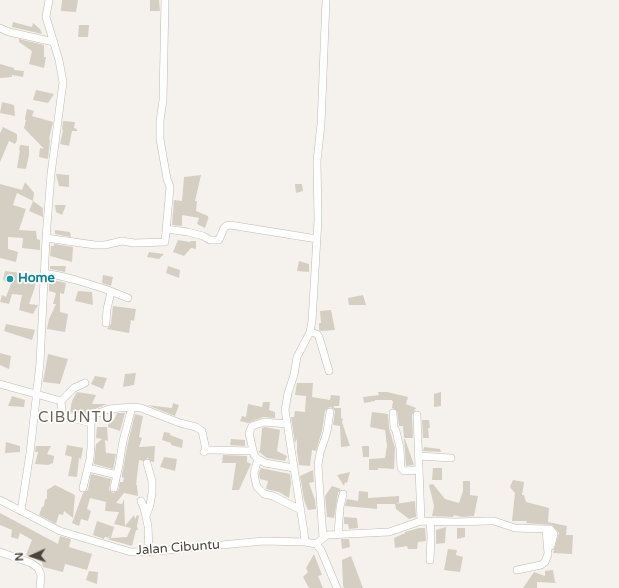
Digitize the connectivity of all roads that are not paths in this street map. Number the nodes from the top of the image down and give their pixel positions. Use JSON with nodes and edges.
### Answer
{"nodes":[{"id":1,"x":49,"y":0,"type":"edge"},
{"id":2,"x":165,"y":0,"type":"edge"},
{"id":3,"x":326,"y":0,"type":"edge"},
{"id":4,"x":0,"y":28,"type":"edge"},
{"id":5,"x":54,"y":42,"type":"junction"},
{"id":6,"x":166,"y":229,"type":"junction"},
{"id":7,"x":46,"y":238,"type":"junction"},
{"id":8,"x":317,"y":239,"type":"junction"},
{"id":9,"x":44,"y":273,"type":"junction"},
{"id":10,"x":112,"y":292,"type":"junction"},
{"id":11,"x":128,"y":298,"type":"dead end"},
{"id":12,"x":106,"y":324,"type":"dead end"},
{"id":13,"x":310,"y":332,"type":"junction"},
{"id":14,"x":329,"y":371,"type":"dead end"},
{"id":15,"x":85,"y":383,"type":"dead end"},
{"id":16,"x":0,"y":384,"type":"edge"},
{"id":17,"x":37,"y":395,"type":"junction"},
{"id":18,"x":61,"y":401,"type":"junction"},
{"id":19,"x":132,"y":407,"type":"junction"},
{"id":20,"x":330,"y":412,"type":"dead end"},
{"id":21,"x":393,"y":413,"type":"dead end"},
{"id":22,"x":416,"y":415,"type":"dead end"},
{"id":23,"x":91,"y":423,"type":"junction"},
{"id":24,"x":287,"y":424,"type":"junction"},
{"id":25,"x":253,"y":451,"type":"junction"},
{"id":26,"x":419,"y":456,"type":"junction"},
{"id":27,"x":451,"y":458,"type":"dead end"},
{"id":28,"x":258,"y":459,"type":"junction"},
{"id":29,"x":148,"y":463,"type":"dead end"},
{"id":30,"x":88,"y":468,"type":"junction"},
{"id":31,"x":294,"y":468,"type":"junction"},
{"id":32,"x":419,"y":470,"type":"junction"},
{"id":33,"x":117,"y":475,"type":"junction"},
{"id":34,"x":83,"y":488,"type":"dead end"},
{"id":35,"x":114,"y":488,"type":"dead end"},
{"id":36,"x":344,"y":494,"type":"dead end"},
{"id":37,"x":0,"y":500,"type":"edge"},
{"id":38,"x":140,"y":501,"type":"dead end"},
{"id":39,"x":301,"y":510,"type":"junction"},
{"id":40,"x":21,"y":511,"type":"junction"},
{"id":41,"x":146,"y":516,"type":"junction"},
{"id":42,"x":421,"y":521,"type":"junction"},
{"id":43,"x":430,"y":521,"type":"junction"},
{"id":44,"x":546,"y":530,"type":"junction"},
{"id":45,"x":338,"y":534,"type":"junction"},
{"id":46,"x":323,"y":538,"type":"junction"},
{"id":47,"x":305,"y":542,"type":"junction"},
{"id":48,"x":316,"y":544,"type":"junction"},
{"id":49,"x":551,"y":546,"type":"dead end"},
{"id":50,"x":0,"y":552,"type":"edge"},
{"id":51,"x":149,"y":552,"type":"junction"},
{"id":52,"x":430,"y":560,"type":"dead end"},
{"id":53,"x":517,"y":570,"type":"dead end"},
{"id":54,"x":40,"y":588,"type":"edge"},
{"id":55,"x":336,"y":588,"type":"edge"}],
"edges":[{"from":1,"to":5,"type":"street"},
{"from":2,"to":6,"type":"street"},
{"from":3,"to":8,"type":"street"},
{"from":4,"to":5,"type":"street"},
{"from":5,"to":7,"type":"street"},
{"from":6,"to":7,"type":"street"},
{"from":6,"to":8,"type":"street"},
{"from":7,"to":9,"type":"street"},
{"from":8,"to":13,"type":"street"},
{"from":9,"to":10,"type":"street"},
{"from":9,"to":17,"type":"street"},
{"from":10,"to":11,"type":"street"},
{"from":10,"to":12,"type":"street"},
{"from":13,"to":14,"type":"street"},
{"from":13,"to":24,"type":"street"},
{"from":15,"to":18,"type":"street"},
{"from":16,"to":17,"type":"street"},
{"from":17,"to":18,"type":"street"},
{"from":17,"to":40,"type":"street"},
{"from":18,"to":23,"type":"street"},
{"from":19,"to":23,"type":"street"},
{"from":19,"to":25,"type":"street"},
{"from":19,"to":33,"type":"street"},
{"from":20,"to":46,"type":"street"},
{"from":21,"to":32,"type":"street"},
{"from":22,"to":26,"type":"street"},
{"from":23,"to":30,"type":"street"},
{"from":24,"to":25,"type":"street"},
{"from":24,"to":31,"type":"street"},
{"from":25,"to":28,"type":"street"},
{"from":26,"to":27,"type":"street"},
{"from":26,"to":32,"type":"street"},
{"from":28,"to":31,"type":"street"},
{"from":28,"to":39,"type":"street"},
{"from":29,"to":41,"type":"street"},
{"from":30,"to":33,"type":"street"},
{"from":30,"to":34,"type":"street"},
{"from":31,"to":39,"type":"street"},
{"from":32,"to":42,"type":"street"},
{"from":33,"to":35,"type":"street"},
{"from":36,"to":45,"type":"street"},
{"from":37,"to":40,"type":"street","name":"Jalan Cibuntu"},
{"from":38,"to":41,"type":"street"},
{"from":39,"to":47,"type":"street"},
{"from":40,"to":51,"type":"street","name":"Jalan Cibuntu"},
{"from":41,"to":51,"type":"street"},
{"from":42,"to":43,"type":"street"},
{"from":42,"to":45,"type":"street"},
{"from":43,"to":44,"type":"street"},
{"from":43,"to":52,"type":"street"},
{"from":44,"to":49,"type":"street"},
{"from":44,"to":53,"type":"street"},
{"from":45,"to":46,"type":"street"},
{"from":46,"to":48,"type":"street"},
{"from":47,"to":48,"type":"street","name":"Jalan Cibuntu"},
{"from":47,"to":51,"type":"street","name":"Jalan Cibuntu"},
{"from":48,"to":55,"type":"street"},
{"from":50,"to":54,"type":"street"}]}
